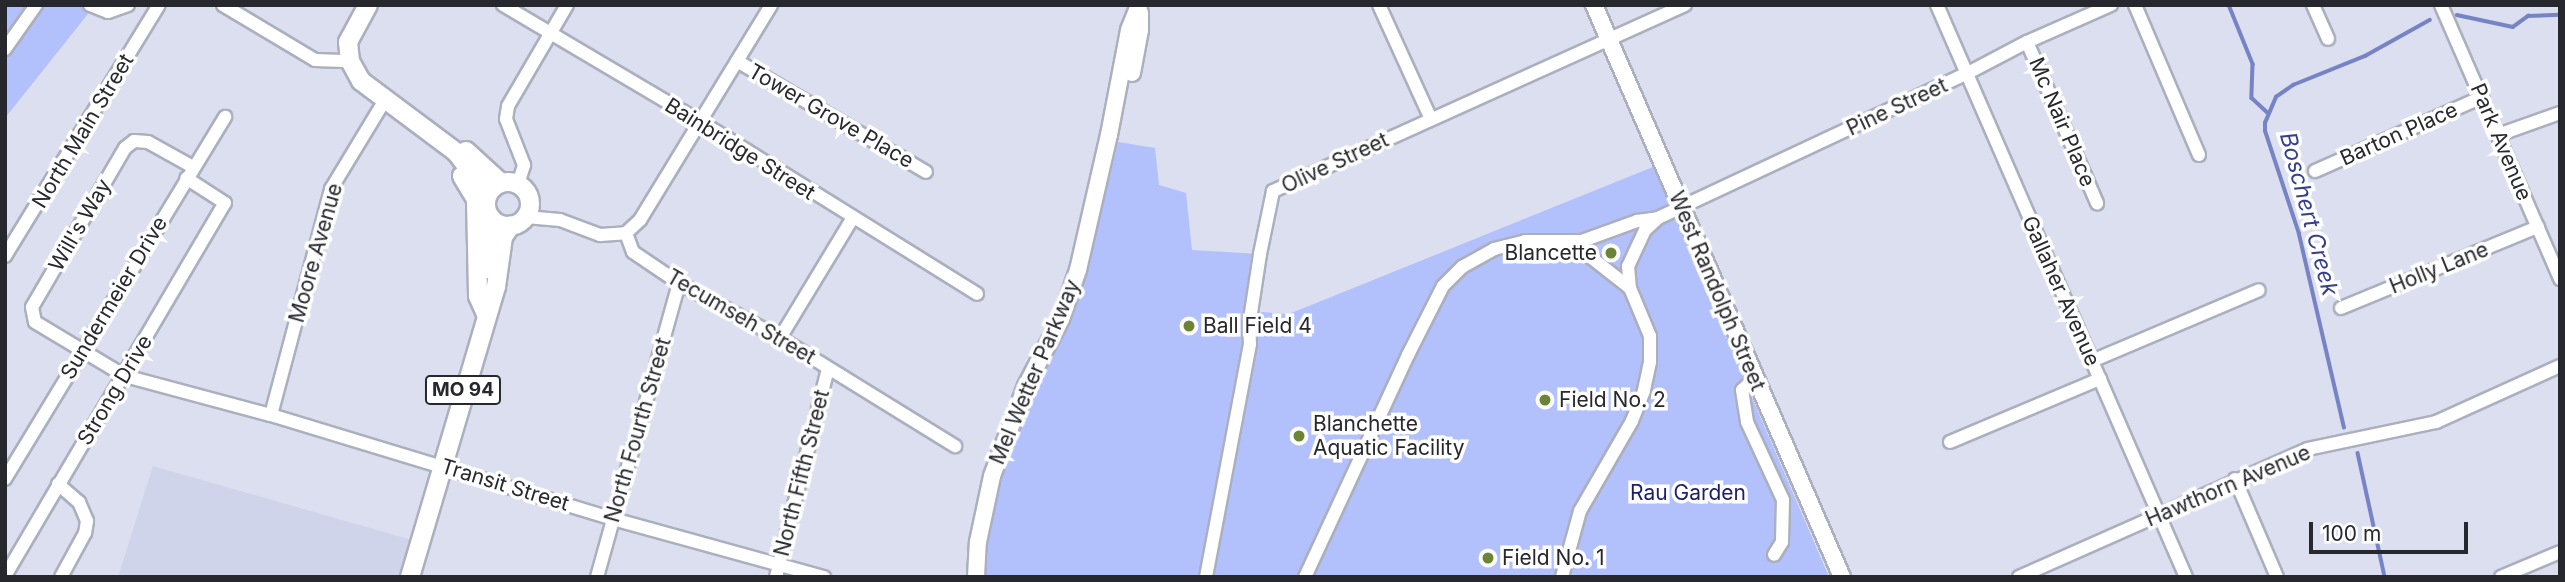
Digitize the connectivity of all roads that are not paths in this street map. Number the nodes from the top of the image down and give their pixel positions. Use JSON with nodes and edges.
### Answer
{"nodes":[{"id":1,"x":36,"y":5,"type":"edge"},
{"id":2,"x":90,"y":5,"type":"edge"},
{"id":3,"x":128,"y":5,"type":"edge"},
{"id":4,"x":223,"y":5,"type":"edge"},
{"id":5,"x":369,"y":5,"type":"edge"},
{"id":6,"x":503,"y":5,"type":"edge"},
{"id":7,"x":567,"y":5,"type":"edge"},
{"id":8,"x":771,"y":5,"type":"edge"},
{"id":9,"x":1139,"y":5,"type":"edge"},
{"id":10,"x":1379,"y":5,"type":"edge"},
{"id":11,"x":1594,"y":5,"type":"edge"},
{"id":12,"x":1685,"y":5,"type":"edge"},
{"id":13,"x":1937,"y":5,"type":"edge"},
{"id":14,"x":2111,"y":5,"type":"edge"},
{"id":15,"x":2135,"y":5,"type":"edge"},
{"id":16,"x":2313,"y":5,"type":"edge"},
{"id":17,"x":2441,"y":5,"type":"edge"},
{"id":18,"x":155,"y":7,"type":"edge"},
{"id":19,"x":550,"y":35,"type":"junction"},
{"id":20,"x":2328,"y":39,"type":"dead end"},
{"id":21,"x":1609,"y":40,"type":"junction"},
{"id":22,"x":2027,"y":42,"type":"junction"},
{"id":23,"x":5,"y":49,"type":"edge"},
{"id":24,"x":350,"y":61,"type":"junction"},
{"id":25,"x":737,"y":61,"type":"junction"},
{"id":26,"x":1965,"y":74,"type":"junction"},
{"id":27,"x":2482,"y":97,"type":"junction"},
{"id":28,"x":385,"y":100,"type":"junction"},
{"id":29,"x":2560,"y":113,"type":"edge"},
{"id":30,"x":225,"y":117,"type":"dead end"},
{"id":31,"x":1431,"y":119,"type":"junction"},
{"id":32,"x":701,"y":122,"type":"junction"},
{"id":33,"x":2498,"y":135,"type":"junction"},
{"id":34,"x":2199,"y":155,"type":"dead end"},
{"id":35,"x":2315,"y":171,"type":"dead end"},
{"id":36,"x":190,"y":172,"type":"junction"},
{"id":37,"x":926,"y":172,"type":"dead end"},
{"id":38,"x":496,"y":190,"type":"junction"},
{"id":39,"x":2096,"y":203,"type":"dead end"},
{"id":40,"x":1682,"y":209,"type":"junction"},
{"id":41,"x":491,"y":218,"type":"junction"},
{"id":42,"x":1658,"y":218,"type":"junction"},
{"id":43,"x":852,"y":219,"type":"junction"},
{"id":44,"x":518,"y":221,"type":"junction"},
{"id":45,"x":2538,"y":227,"type":"junction"},
{"id":46,"x":626,"y":233,"type":"junction"},
{"id":47,"x":1561,"y":243,"type":"junction"},
{"id":48,"x":5,"y":256,"type":"edge"},
{"id":49,"x":1085,"y":260,"type":"junction"},
{"id":50,"x":2560,"y":279,"type":"edge"},
{"id":51,"x":679,"y":283,"type":"junction"},
{"id":52,"x":1630,"y":288,"type":"junction"},
{"id":53,"x":2259,"y":290,"type":"dead end"},
{"id":54,"x":976,"y":294,"type":"dead end"},
{"id":55,"x":2341,"y":308,"type":"dead end"},
{"id":56,"x":32,"y":313,"type":"joint"},
{"id":57,"x":486,"y":314,"type":"junction"},
{"id":58,"x":780,"y":338,"type":"junction"},
{"id":59,"x":82,"y":351,"type":"junction"},
{"id":60,"x":2092,"y":361,"type":"junction"},
{"id":61,"x":2560,"y":366,"type":"edge"},
{"id":62,"x":828,"y":368,"type":"junction"},
{"id":63,"x":125,"y":376,"type":"junction"},
{"id":64,"x":1754,"y":379,"type":"junction"},
{"id":65,"x":2100,"y":379,"type":"junction"},
{"id":66,"x":271,"y":415,"type":"junction"},
{"id":67,"x":1950,"y":442,"type":"dead end"},
{"id":68,"x":955,"y":446,"type":"dead end"},
{"id":69,"x":441,"y":465,"type":"junction"},
{"id":70,"x":5,"y":479,"type":"edge"},
{"id":71,"x":2235,"y":479,"type":"junction"},
{"id":72,"x":58,"y":484,"type":"junction"},
{"id":73,"x":2157,"y":515,"type":"junction"},
{"id":74,"x":613,"y":519,"type":"junction"},
{"id":75,"x":2560,"y":552,"type":"edge"},
{"id":76,"x":1774,"y":555,"type":"dead end"},
{"id":77,"x":778,"y":570,"type":"edge"},
{"id":78,"x":5,"y":576,"type":"edge"},
{"id":79,"x":61,"y":577,"type":"edge"},
{"id":80,"x":410,"y":577,"type":"edge"},
{"id":81,"x":597,"y":577,"type":"edge"},
{"id":82,"x":824,"y":577,"type":"edge"},
{"id":83,"x":976,"y":577,"type":"edge"},
{"id":84,"x":986,"y":577,"type":"edge"},
{"id":85,"x":1206,"y":577,"type":"edge"},
{"id":86,"x":1305,"y":577,"type":"edge"},
{"id":87,"x":1562,"y":577,"type":"edge"},
{"id":88,"x":1843,"y":577,"type":"edge"},
{"id":89,"x":2019,"y":577,"type":"edge"},
{"id":90,"x":2186,"y":577,"type":"edge"},
{"id":91,"x":2277,"y":577,"type":"edge"},
{"id":92,"x":2501,"y":577,"type":"edge"}],
"edges":[{"from":1,"to":23,"type":"street"},
{"from":2,"to":3,"type":"street"},
{"from":4,"to":24,"type":"street"},
{"from":5,"to":24,"type":"main road"},
{"from":6,"to":19,"type":"street","name":"Bainbridge Street"},
{"from":7,"to":19,"type":"street"},
{"from":8,"to":25,"type":"street"},
{"from":9,"to":49,"type":"main road","name":"Mel Wetter Parkway"},
{"from":10,"to":31,"type":"street"},
{"from":11,"to":21,"type":"main road","name":"West Randolph Street"},
{"from":12,"to":21,"type":"street","name":"Olive Street"},
{"from":13,"to":26,"type":"street","name":"Gallaher Avenue"},
{"from":14,"to":22,"type":"street","name":"Pine Street"},
{"from":15,"to":34,"type":"street"},
{"from":16,"to":20,"type":"street"},
{"from":17,"to":27,"type":"street","name":"Park Avenue"},
{"from":18,"to":48,"type":"street","name":"North Main Street"},
{"from":19,"to":32,"type":"street","name":"Bainbridge Street"},
{"from":19,"to":38,"type":"street"},
{"from":21,"to":31,"type":"street","name":"Olive Street"},
{"from":21,"to":40,"type":"main road","name":"West Randolph Street"},
{"from":22,"to":26,"type":"street","name":"Pine Street"},
{"from":22,"to":39,"type":"street","name":"Mc Nair Place"},
{"from":24,"to":28,"type":"main road"},
{"from":25,"to":32,"type":"street"},
{"from":25,"to":37,"type":"street","name":"Tower Grove Place"},
{"from":26,"to":40,"type":"street","name":"Pine Street"},
{"from":26,"to":60,"type":"street","name":"Gallaher Avenue"},
{"from":27,"to":33,"type":"street","name":"Park Avenue"},
{"from":27,"to":35,"type":"street","name":"Barton Place"},
{"from":28,"to":38,"type":"main road"},
{"from":28,"to":66,"type":"street","name":"Moore Avenue"},
{"from":29,"to":33,"type":"street"},
{"from":30,"to":36,"type":"street","name":"Sundermeier Drive"},
{"from":31,"to":85,"type":"street","name":"Olive Street"},
{"from":32,"to":43,"type":"street","name":"Bainbridge Street"},
{"from":32,"to":46,"type":"street"},
{"from":33,"to":45,"type":"street","name":"Park Avenue"},
{"from":36,"to":56,"type":"street","name":"Will's Way"},
{"from":36,"to":59,"type":"street","name":"Sundermeier Drive"},
{"from":36,"to":63,"type":"street","name":"Strong Drive"},
{"from":38,"to":41,"type":"main road"},
{"from":38,"to":44,"type":"main road"},
{"from":38,"to":57,"type":"main road"},
{"from":40,"to":42,"type":"street","name":"Pine Street"},
{"from":40,"to":64,"type":"main road","name":"West Randolph Street"},
{"from":41,"to":44,"type":"main road"},
{"from":41,"to":57,"type":"main road"},
{"from":42,"to":47,"type":"street","name":"Pine Street"},
{"from":42,"to":52,"type":"street"},
{"from":43,"to":54,"type":"street","name":"Bainbridge Street"},
{"from":43,"to":58,"type":"street"},
{"from":44,"to":46,"type":"street"},
{"from":44,"to":57,"type":"main road","number":"MO 94"},
{"from":45,"to":50,"type":"street","name":"Park Avenue"},
{"from":45,"to":55,"type":"street","name":"Holly Lane"},
{"from":46,"to":51,"type":"street","name":"Tecumseh Street"},
{"from":47,"to":52,"type":"street"},
{"from":47,"to":86,"type":"street"},
{"from":49,"to":83,"type":"main road","name":"Mel Wetter Parkway"},
{"from":49,"to":84,"type":"main road","name":"Mel Wetter Parkway"},
{"from":51,"to":58,"type":"street","name":"Tecumseh Street"},
{"from":51,"to":74,"type":"street","name":"North Fourth Street"},
{"from":52,"to":87,"type":"street"},
{"from":53,"to":60,"type":"street"},
{"from":56,"to":59,"type":"street","name":"Transit Street"},
{"from":57,"to":69,"type":"main road","number":"MO 94"},
{"from":58,"to":62,"type":"street","name":"Tecumseh Street"},
{"from":59,"to":63,"type":"street","name":"Transit Street"},
{"from":59,"to":70,"type":"street","name":"Sundermeier Drive"},
{"from":60,"to":65,"type":"street","name":"Gallaher Avenue"},
{"from":61,"to":71,"type":"street","name":"Hawthorn Avenue"},
{"from":62,"to":68,"type":"street","name":"Tecumseh Street"},
{"from":62,"to":77,"type":"street","name":"North Fifth Street"},
{"from":63,"to":66,"type":"street","name":"Transit Street"},
{"from":63,"to":72,"type":"street","name":"Strong Drive"},
{"from":64,"to":76,"type":"street"},
{"from":64,"to":88,"type":"main road","name":"West Randolph Street"},
{"from":65,"to":67,"type":"street"},
{"from":65,"to":73,"type":"street","name":"Gallaher Avenue"},
{"from":66,"to":69,"type":"street","name":"Transit Street"},
{"from":69,"to":74,"type":"street","name":"Transit Street"},
{"from":69,"to":80,"type":"main road","number":"MO 94"},
{"from":71,"to":73,"type":"street","name":"Hawthorn Avenue"},
{"from":71,"to":91,"type":"street"},
{"from":72,"to":78,"type":"street","name":"Strong Drive"},
{"from":72,"to":79,"type":"street"},
{"from":73,"to":89,"type":"street","name":"Hawthorn Avenue"},
{"from":73,"to":90,"type":"street","name":"Gallaher Avenue"},
{"from":74,"to":77,"type":"street","name":"Transit Street"},
{"from":74,"to":81,"type":"street","name":"North Fourth Street"},
{"from":75,"to":92,"type":"street"},
{"from":77,"to":82,"type":"street","name":"Transit Street"}]}
